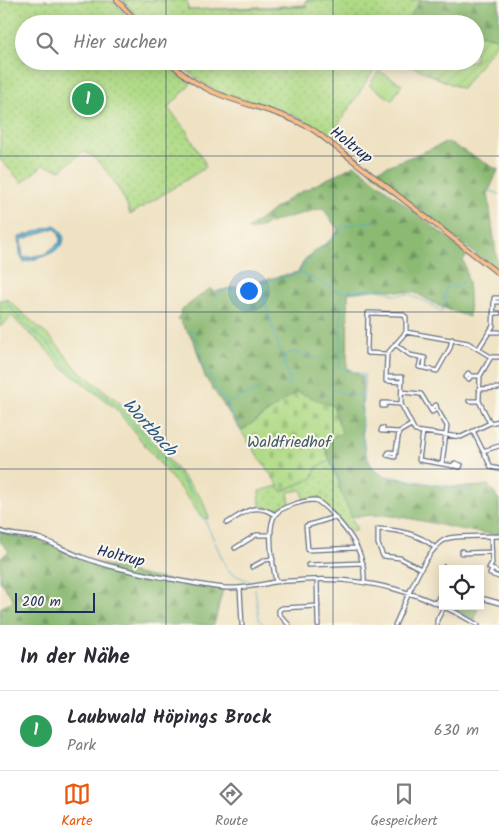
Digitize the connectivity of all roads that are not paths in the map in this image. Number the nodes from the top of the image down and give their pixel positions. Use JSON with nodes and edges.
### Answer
{"nodes":[{"id":1,"x":117,"y":0,"type":"edge"},
{"id":2,"x":131,"y":15,"type":"edge"},
{"id":3,"x":179,"y":70,"type":"edge"},
{"id":4,"x":499,"y":274,"type":"edge"},
{"id":5,"x":499,"y":298,"type":"edge"},
{"id":6,"x":494,"y":302,"type":"junction"},
{"id":7,"x":499,"y":302,"type":"edge"},
{"id":8,"x":494,"y":313,"type":"junction"},
{"id":9,"x":499,"y":313,"type":"edge"},
{"id":10,"x":406,"y":332,"type":"junction"},
{"id":11,"x":490,"y":332,"type":"junction"},
{"id":12,"x":499,"y":332,"type":"edge"},
{"id":13,"x":452,"y":339,"type":"junction"},
{"id":14,"x":395,"y":344,"type":"junction"},
{"id":15,"x":478,"y":348,"type":"junction"},
{"id":16,"x":387,"y":354,"type":"junction"},
{"id":17,"x":491,"y":357,"type":"junction"},
{"id":18,"x":499,"y":357,"type":"edge"},
{"id":19,"x":471,"y":376,"type":"dead end"},
{"id":20,"x":480,"y":376,"type":"junction"},
{"id":21,"x":479,"y":389,"type":"junction"},
{"id":22,"x":499,"y":389,"type":"edge"},
{"id":23,"x":402,"y":392,"type":"junction"},
{"id":24,"x":469,"y":401,"type":"dead end"},
{"id":25,"x":479,"y":401,"type":"junction"},
{"id":26,"x":385,"y":403,"type":"dead end"},
{"id":27,"x":401,"y":404,"type":"junction"},
{"id":28,"x":499,"y":421,"type":"edge"},
{"id":29,"x":490,"y":423,"type":"junction"},
{"id":30,"x":412,"y":425,"type":"junction"},
{"id":31,"x":383,"y":431,"type":"dead end"},
{"id":32,"x":399,"y":432,"type":"junction"},
{"id":33,"x":423,"y":432,"type":"junction"},
{"id":34,"x":473,"y":432,"type":"junction"},
{"id":35,"x":445,"y":435,"type":"junction"},
{"id":36,"x":499,"y":446,"type":"edge"},
{"id":37,"x":483,"y":451,"type":"junction"},
{"id":38,"x":396,"y":453,"type":"dead end"},
{"id":39,"x":442,"y":464,"type":"junction"},
{"id":40,"x":452,"y":466,"type":"dead end"},
{"id":41,"x":498,"y":468,"type":"edge"},
{"id":42,"x":275,"y":514,"type":"junction"},
{"id":43,"x":334,"y":517,"type":"junction"},
{"id":44,"x":227,"y":523,"type":"dead end"},
{"id":45,"x":0,"y":531,"type":"edge"},
{"id":46,"x":271,"y":535,"type":"junction"},
{"id":47,"x":491,"y":536,"type":"junction"},
{"id":48,"x":499,"y":536,"type":"edge"},
{"id":49,"x":434,"y":547,"type":"junction"},
{"id":50,"x":235,"y":548,"type":"dead end"},
{"id":51,"x":358,"y":548,"type":"junction"},
{"id":52,"x":462,"y":551,"type":"dead end"},
{"id":53,"x":492,"y":552,"type":"junction"},
{"id":54,"x":272,"y":559,"type":"junction"},
{"id":55,"x":363,"y":563,"type":"junction"},
{"id":56,"x":308,"y":565,"type":"dead end"},
{"id":57,"x":252,"y":567,"type":"dead end"},
{"id":58,"x":421,"y":570,"type":"junction"},
{"id":59,"x":492,"y":570,"type":"junction"},
{"id":60,"x":499,"y":572,"type":"edge"},
{"id":61,"x":499,"y":577,"type":"edge"},
{"id":62,"x":317,"y":580,"type":"junction"},
{"id":63,"x":276,"y":582,"type":"junction"},
{"id":64,"x":364,"y":582,"type":"junction"},
{"id":65,"x":240,"y":588,"type":"junction"},
{"id":66,"x":410,"y":593,"type":"junction"},
{"id":67,"x":439,"y":597,"type":"edge"},
{"id":68,"x":485,"y":599,"type":"dead end"},
{"id":69,"x":436,"y":603,"type":"junction"},
{"id":70,"x":499,"y":603,"type":"edge"},
{"id":71,"x":439,"y":604,"type":"edge"},
{"id":72,"x":318,"y":606,"type":"junction"},
{"id":73,"x":442,"y":610,"type":"edge"},
{"id":74,"x":450,"y":610,"type":"edge"},
{"id":75,"x":242,"y":625,"type":"edge"},
{"id":76,"x":289,"y":625,"type":"edge"},
{"id":77,"x":318,"y":625,"type":"edge"},
{"id":78,"x":394,"y":625,"type":"edge"},
{"id":79,"x":436,"y":625,"type":"edge"},
{"id":80,"x":478,"y":625,"type":"edge"}],
"edges":[{"from":1,"to":2,"type":"main road"},
{"from":3,"to":4,"type":"main road","name":"Holtrup"},
{"from":5,"to":6,"type":"street"},
{"from":6,"to":7,"type":"street"},
{"from":6,"to":8,"type":"street"},
{"from":8,"to":9,"type":"street"},
{"from":8,"to":11,"type":"street"},
{"from":10,"to":13,"type":"street"},
{"from":10,"to":14,"type":"street"},
{"from":10,"to":16,"type":"street"},
{"from":11,"to":12,"type":"street"},
{"from":11,"to":15,"type":"street"},
{"from":13,"to":14,"type":"street"},
{"from":13,"to":15,"type":"street"},
{"from":14,"to":16,"type":"street"},
{"from":15,"to":17,"type":"street"},
{"from":16,"to":23,"type":"street"},
{"from":17,"to":18,"type":"street"},
{"from":17,"to":20,"type":"street"},
{"from":19,"to":20,"type":"street"},
{"from":20,"to":21,"type":"street"},
{"from":21,"to":22,"type":"street"},
{"from":21,"to":25,"type":"street"},
{"from":23,"to":27,"type":"street"},
{"from":23,"to":35,"type":"street"},
{"from":24,"to":25,"type":"street"},
{"from":25,"to":29,"type":"street"},
{"from":26,"to":27,"type":"street"},
{"from":27,"to":30,"type":"street"},
{"from":28,"to":29,"type":"street"},
{"from":29,"to":34,"type":"street"},
{"from":30,"to":32,"type":"street"},
{"from":30,"to":33,"type":"street"},
{"from":31,"to":32,"type":"street"},
{"from":32,"to":38,"type":"street"},
{"from":33,"to":35,"type":"street"},
{"from":33,"to":39,"type":"street"},
{"from":34,"to":35,"type":"street"},
{"from":34,"to":37,"type":"street"},
{"from":35,"to":39,"type":"street"},
{"from":36,"to":37,"type":"street"},
{"from":37,"to":41,"type":"street"},
{"from":39,"to":40,"type":"street"},
{"from":42,"to":43,"type":"street"},
{"from":42,"to":44,"type":"street"},
{"from":42,"to":46,"type":"street"},
{"from":43,"to":51,"type":"street"},
{"from":43,"to":51,"type":"street"},
{"from":45,"to":65,"type":"street","name":"Holtrup"},
{"from":46,"to":50,"type":"street"},
{"from":46,"to":54,"type":"street"},
{"from":47,"to":48,"type":"street"},
{"from":47,"to":49,"type":"street"},
{"from":47,"to":53,"type":"street"},
{"from":49,"to":58,"type":"street"},
{"from":49,"to":58,"type":"street"},
{"from":51,"to":55,"type":"street"},
{"from":52,"to":53,"type":"street"},
{"from":53,"to":59,"type":"street"},
{"from":54,"to":57,"type":"street"},
{"from":54,"to":63,"type":"street"},
{"from":55,"to":56,"type":"street"},
{"from":55,"to":64,"type":"street"},
{"from":58,"to":66,"type":"street"},
{"from":59,"to":60,"type":"street"},
{"from":59,"to":61,"type":"street"},
{"from":62,"to":63,"type":"street","name":"Holtrup"},
{"from":62,"to":64,"type":"street","name":"Holtrup"},
{"from":62,"to":72,"type":"street"},
{"from":63,"to":65,"type":"street","name":"Holtrup"},
{"from":64,"to":66,"type":"street","name":"Holtrup"},
{"from":65,"to":75,"type":"street"},
{"from":66,"to":69,"type":"street","name":"Holtrup"},
{"from":66,"to":78,"type":"street"},
{"from":67,"to":69,"type":"street"},
{"from":68,"to":70,"type":"street"},
{"from":69,"to":71,"type":"street","name":"Holtrup"},
{"from":72,"to":76,"type":"street"},
{"from":72,"to":77,"type":"street"},
{"from":73,"to":79,"type":"street"},
{"from":74,"to":80,"type":"street","name":"Holtrup"}]}
